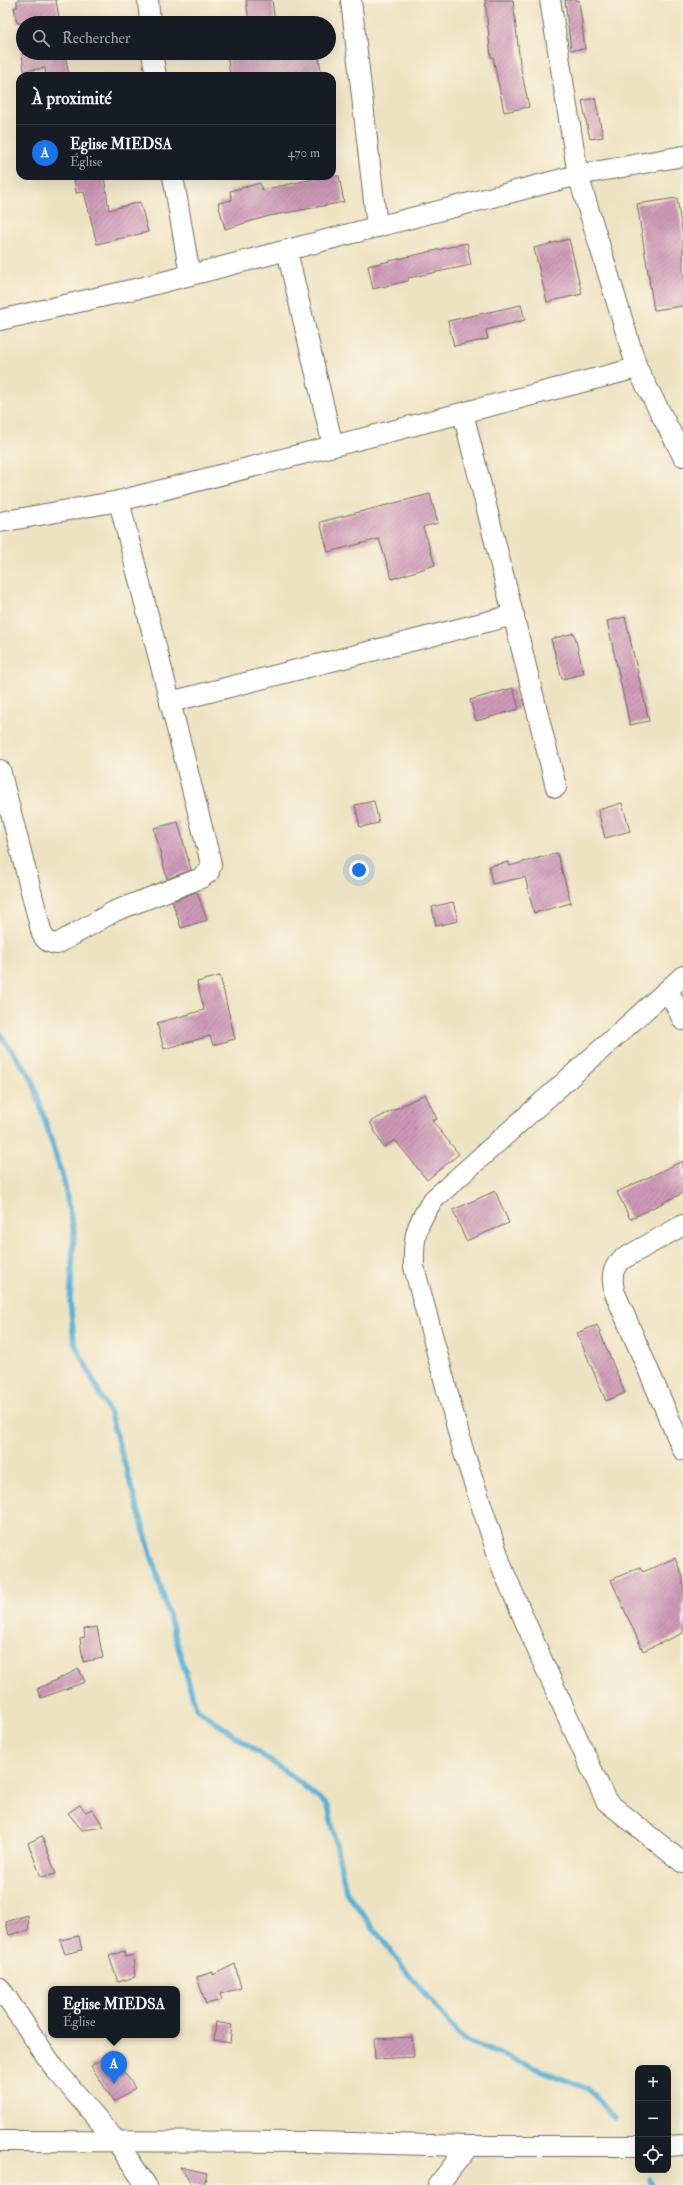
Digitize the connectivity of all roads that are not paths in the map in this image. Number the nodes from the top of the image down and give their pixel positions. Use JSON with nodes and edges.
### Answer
{"nodes":[{"id":1,"x":148,"y":0,"type":"edge"},
{"id":2,"x":351,"y":0,"type":"edge"},
{"id":3,"x":550,"y":0,"type":"edge"},
{"id":4,"x":149,"y":16,"type":"edge"},
{"id":5,"x":153,"y":60,"type":"edge"},
{"id":6,"x":155,"y":72,"type":"edge"},
{"id":7,"x":683,"y":156,"type":"edge"},
{"id":8,"x":578,"y":175,"type":"junction"},
{"id":9,"x":174,"y":180,"type":"edge"},
{"id":10,"x":377,"y":227,"type":"junction"},
{"id":11,"x":287,"y":251,"type":"junction"},
{"id":12,"x":190,"y":276,"type":"junction"},
{"id":13,"x":0,"y":320,"type":"edge"},
{"id":14,"x":638,"y":368,"type":"junction"},
{"id":15,"x":463,"y":413,"type":"junction"},
{"id":16,"x":333,"y":446,"type":"junction"},
{"id":17,"x":683,"y":456,"type":"edge"},
{"id":18,"x":119,"y":501,"type":"junction"},
{"id":19,"x":0,"y":522,"type":"edge"},
{"id":20,"x":514,"y":616,"type":"junction"},
{"id":21,"x":170,"y":702,"type":"junction"},
{"id":22,"x":0,"y":770,"type":"edge"},
{"id":23,"x":556,"y":787,"type":"dead end"},
{"id":24,"x":683,"y":976,"type":"edge"},
{"id":25,"x":668,"y":990,"type":"junction"},
{"id":26,"x":683,"y":1020,"type":"edge"},
{"id":27,"x":683,"y":1225,"type":"edge"},
{"id":28,"x":683,"y":1450,"type":"edge"},
{"id":29,"x":683,"y":1863,"type":"edge"},
{"id":30,"x":0,"y":1988,"type":"edge"},
{"id":31,"x":0,"y":2141,"type":"edge"},
{"id":32,"x":117,"y":2142,"type":"junction"},
{"id":33,"x":683,"y":2145,"type":"edge"},
{"id":34,"x":469,"y":2146,"type":"junction"},
{"id":35,"x":635,"y":2146,"type":"edge"},
{"id":36,"x":671,"y":2146,"type":"edge"},
{"id":37,"x":146,"y":2185,"type":"edge"},
{"id":38,"x":438,"y":2185,"type":"edge"}],
"edges":[{"from":1,"to":4,"type":"street"},
{"from":2,"to":10,"type":"street"},
{"from":3,"to":8,"type":"street"},
{"from":5,"to":6,"type":"street"},
{"from":7,"to":8,"type":"street"},
{"from":8,"to":10,"type":"street"},
{"from":8,"to":14,"type":"street"},
{"from":9,"to":12,"type":"street"},
{"from":10,"to":11,"type":"street"},
{"from":11,"to":12,"type":"street"},
{"from":11,"to":16,"type":"street"},
{"from":12,"to":13,"type":"street"},
{"from":14,"to":15,"type":"street"},
{"from":14,"to":17,"type":"street"},
{"from":15,"to":16,"type":"street"},
{"from":15,"to":20,"type":"street"},
{"from":16,"to":18,"type":"street"},
{"from":18,"to":19,"type":"street"},
{"from":18,"to":21,"type":"street"},
{"from":20,"to":21,"type":"street"},
{"from":20,"to":23,"type":"street"},
{"from":21,"to":22,"type":"street"},
{"from":24,"to":25,"type":"street"},
{"from":25,"to":26,"type":"street"},
{"from":25,"to":29,"type":"street"},
{"from":27,"to":28,"type":"street"},
{"from":30,"to":32,"type":"street"},
{"from":31,"to":32,"type":"street"},
{"from":32,"to":34,"type":"street"},
{"from":32,"to":37,"type":"street"},
{"from":33,"to":36,"type":"street"},
{"from":34,"to":35,"type":"street"},
{"from":34,"to":38,"type":"street"}]}
